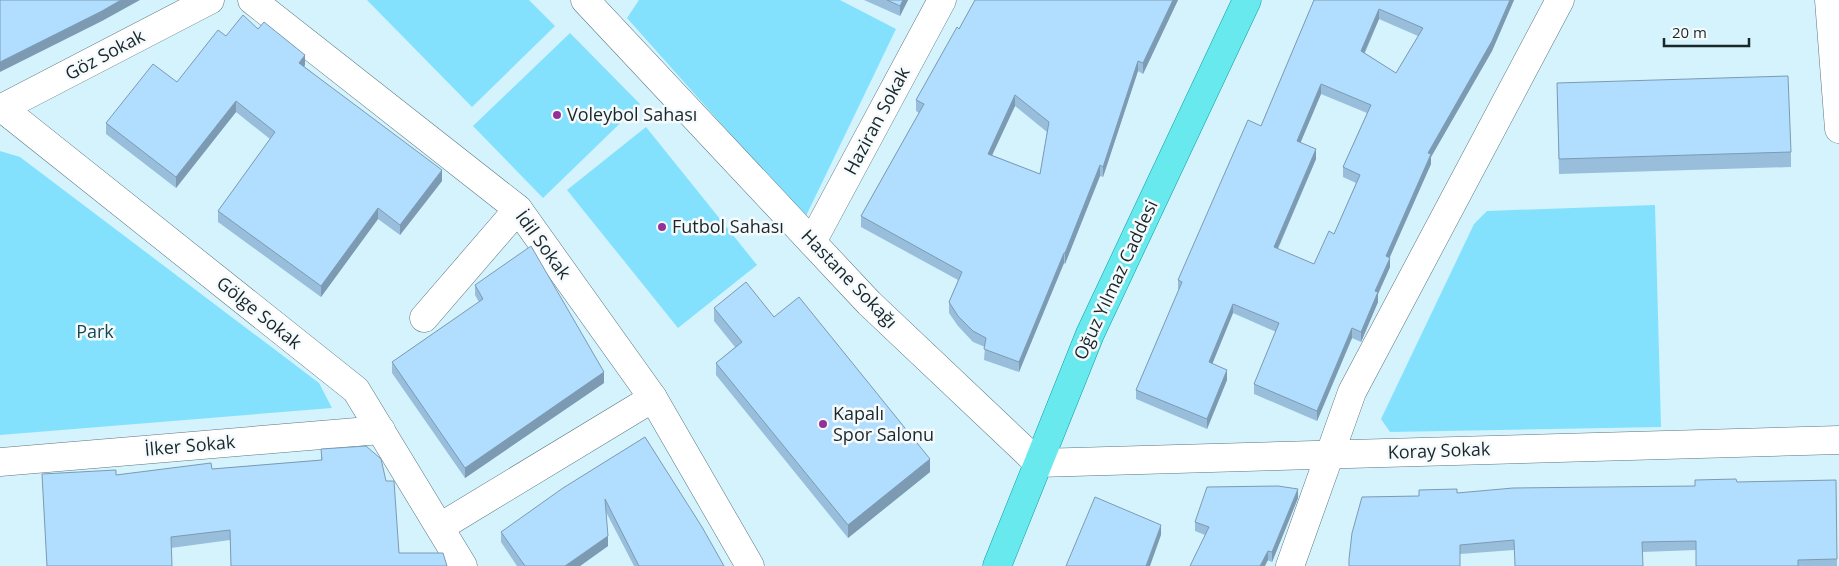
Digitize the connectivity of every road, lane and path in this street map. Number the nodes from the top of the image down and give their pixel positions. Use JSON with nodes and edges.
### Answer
{"nodes":[{"id":1,"x":210,"y":0,"type":"edge"},
{"id":2,"x":252,"y":0,"type":"edge"},
{"id":3,"x":942,"y":0,"type":"edge"},
{"id":4,"x":1247,"y":0,"type":"edge"},
{"id":5,"x":1560,"y":0,"type":"edge"},
{"id":6,"x":1829,"y":0,"type":"edge"},
{"id":7,"x":600,"y":6,"type":"edge"},
{"id":8,"x":1,"y":109,"type":"edge"},
{"id":9,"x":1839,"y":129,"type":"edge"},
{"id":10,"x":518,"y":209,"type":"junction"},
{"id":11,"x":812,"y":242,"type":"junction"},
{"id":12,"x":424,"y":318,"type":"dead end"},
{"id":13,"x":653,"y":398,"type":"junction"},
{"id":14,"x":381,"y":430,"type":"junction"},
{"id":15,"x":1839,"y":440,"type":"edge"},
{"id":16,"x":1330,"y":454,"type":"junction"},
{"id":17,"x":0,"y":462,"type":"edge"},
{"id":18,"x":1038,"y":463,"type":"junction"},
{"id":19,"x":440,"y":527,"type":"junction"},
{"id":20,"x":463,"y":566,"type":"edge"},
{"id":21,"x":750,"y":566,"type":"edge"},
{"id":22,"x":997,"y":566,"type":"edge"},
{"id":23,"x":1290,"y":566,"type":"edge"}],
"edges":[{"from":1,"to":8,"type":"street","name":"Göz Sokak"},
{"from":2,"to":10,"type":"street","name":"İdil Sokak"},
{"from":3,"to":11,"type":"street","name":"Haziran Sokak"},
{"from":4,"to":18,"type":"main road","name":"Oğuz Yılmaz Caddesi"},
{"from":5,"to":16,"type":"street"},
{"from":6,"to":9,"type":"street"},
{"from":7,"to":11,"type":"street","name":"Hastane Sokağı"},
{"from":8,"to":14,"type":"street","name":"Gölge Sokak"},
{"from":10,"to":12,"type":"street"},
{"from":10,"to":13,"type":"street","name":"İdil Sokak"},
{"from":11,"to":18,"type":"street","name":"Hastane Sokağı"},
{"from":13,"to":19,"type":"street"},
{"from":13,"to":21,"type":"street","name":"İdil Sokak"},
{"from":14,"to":17,"type":"street","name":"İlker Sokak"},
{"from":14,"to":19,"type":"street","name":"Gölge Sokak"},
{"from":15,"to":16,"type":"street","name":"Koray Sokak"},
{"from":16,"to":18,"type":"street","name":"Koray Sokak"},
{"from":16,"to":23,"type":"street"},
{"from":18,"to":22,"type":"main road","name":"Oğuz Yılmaz Caddesi"},
{"from":19,"to":20,"type":"street","name":"Gölge Sokak"}]}
